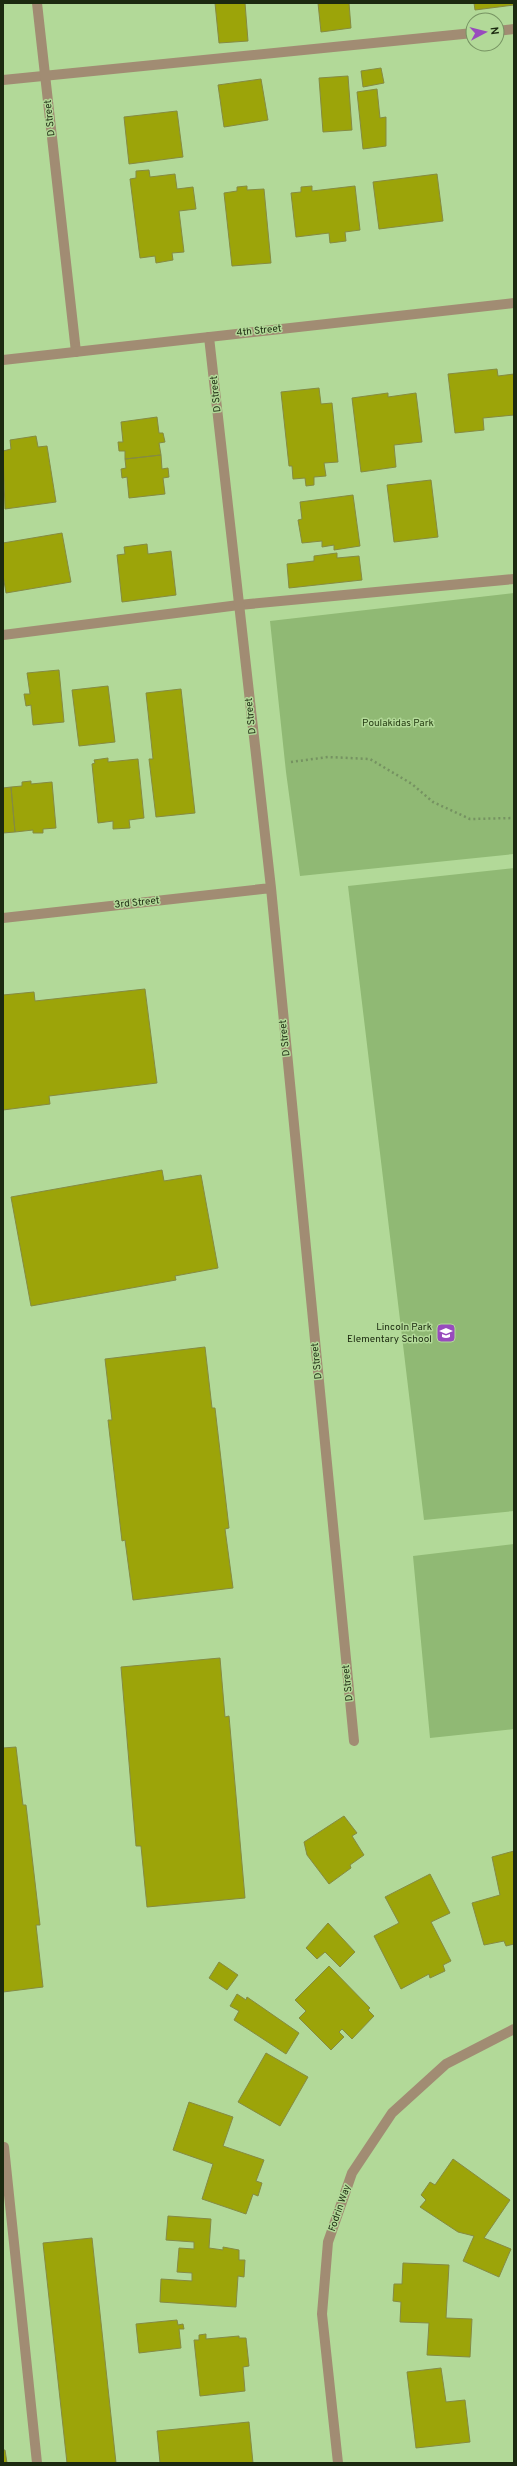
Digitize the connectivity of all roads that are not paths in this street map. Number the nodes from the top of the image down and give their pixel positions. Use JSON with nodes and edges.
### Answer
{"nodes":[{"id":1,"x":37,"y":3,"type":"edge"},
{"id":2,"x":465,"y":34,"type":"edge"},
{"id":3,"x":46,"y":75,"type":"junction"},
{"id":4,"x":3,"y":80,"type":"edge"},
{"id":5,"x":514,"y":303,"type":"edge"},
{"id":6,"x":209,"y":337,"type":"junction"},
{"id":7,"x":76,"y":352,"type":"junction"},
{"id":8,"x":3,"y":360,"type":"edge"},
{"id":9,"x":514,"y":579,"type":"edge"},
{"id":10,"x":239,"y":605,"type":"junction"},
{"id":11,"x":3,"y":635,"type":"edge"},
{"id":12,"x":271,"y":888,"type":"junction"},
{"id":13,"x":3,"y":918,"type":"edge"},
{"id":14,"x":354,"y":1741,"type":"dead end"},
{"id":15,"x":514,"y":2029,"type":"edge"},
{"id":16,"x":4,"y":2147,"type":"dead end"},
{"id":17,"x":37,"y":2463,"type":"edge"},
{"id":18,"x":338,"y":2463,"type":"edge"}],
"edges":[{"from":1,"to":3,"type":"street","name":"D Street"},
{"from":2,"to":3,"type":"street"},
{"from":3,"to":4,"type":"street"},
{"from":3,"to":7,"type":"street","name":"D Street"},
{"from":5,"to":6,"type":"street","name":"4th Street"},
{"from":6,"to":7,"type":"street","name":"4th Street"},
{"from":6,"to":10,"type":"street","name":"D Street"},
{"from":7,"to":8,"type":"street","name":"4th Street"},
{"from":9,"to":10,"type":"street"},
{"from":10,"to":11,"type":"street"},
{"from":10,"to":12,"type":"street","name":"D Street"},
{"from":12,"to":13,"type":"street","name":"3rd Street"},
{"from":12,"to":14,"type":"street","name":"D Street"},
{"from":15,"to":18,"type":"street","name":"Fodrin Way"},
{"from":16,"to":17,"type":"street"}]}
